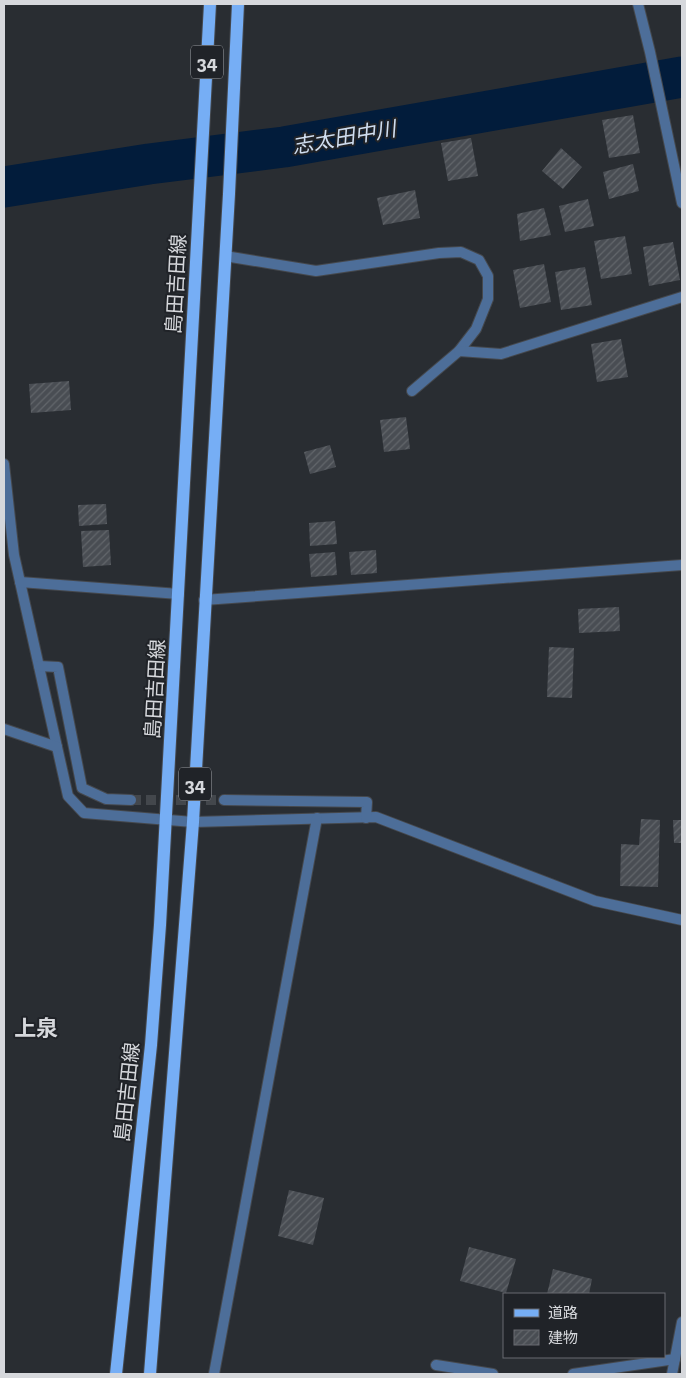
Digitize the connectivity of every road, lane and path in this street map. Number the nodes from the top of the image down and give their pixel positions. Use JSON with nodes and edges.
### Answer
{"nodes":[{"id":1,"x":210,"y":4,"type":"edge"},
{"id":2,"x":238,"y":4,"type":"edge"},
{"id":3,"x":638,"y":4,"type":"edge"},
{"id":4,"x":682,"y":203,"type":"edge"},
{"id":5,"x":225,"y":256,"type":"junction"},
{"id":6,"x":682,"y":298,"type":"edge"},
{"id":7,"x":459,"y":351,"type":"junction"},
{"id":8,"x":412,"y":391,"type":"dead end"},
{"id":9,"x":4,"y":464,"type":"edge"},
{"id":10,"x":682,"y":565,"type":"edge"},
{"id":11,"x":20,"y":582,"type":"junction"},
{"id":12,"x":179,"y":594,"type":"junction"},
{"id":13,"x":204,"y":600,"type":"junction"},
{"id":14,"x":39,"y":666,"type":"junction"},
{"id":15,"x":4,"y":729,"type":"edge"},
{"id":16,"x":57,"y":747,"type":"junction"},
{"id":17,"x":131,"y":800,"type":"tunnel mouth"},
{"id":18,"x":224,"y":800,"type":"tunnel mouth"},
{"id":19,"x":317,"y":818,"type":"junction"},
{"id":20,"x":366,"y":818,"type":"junction"},
{"id":21,"x":166,"y":821,"type":"junction"},
{"id":22,"x":193,"y":822,"type":"junction"},
{"id":23,"x":682,"y":920,"type":"edge"},
{"id":24,"x":682,"y":1322,"type":"edge"},
{"id":25,"x":674,"y":1358,"type":"junction"},
{"id":26,"x":436,"y":1365,"type":"dead end"},
{"id":27,"x":116,"y":1374,"type":"edge"},
{"id":28,"x":150,"y":1374,"type":"edge"},
{"id":29,"x":214,"y":1374,"type":"edge"},
{"id":30,"x":493,"y":1374,"type":"edge"},
{"id":31,"x":573,"y":1374,"type":"edge"},
{"id":32,"x":672,"y":1374,"type":"edge"}],
"edges":[{"from":1,"to":12,"type":"main road","name":"島田吉田線","number":"34"},
{"from":2,"to":5,"type":"main road","number":"34"},
{"from":3,"to":4,"type":"street"},
{"from":5,"to":7,"type":"street"},
{"from":5,"to":13,"type":"main road","number":"34"},
{"from":6,"to":7,"type":"street"},
{"from":7,"to":8,"type":"street"},
{"from":9,"to":11,"type":"street"},
{"from":10,"to":13,"type":"street"},
{"from":11,"to":12,"type":"street"},
{"from":11,"to":14,"type":"street"},
{"from":12,"to":21,"type":"main road","name":"島田吉田線","number":"34"},
{"from":13,"to":22,"type":"main road","number":"34"},
{"from":14,"to":16,"type":"street"},
{"from":14,"to":17,"type":"street"},
{"from":15,"to":16,"type":"street"},
{"from":16,"to":21,"type":"street"},
{"from":18,"to":20,"type":"street"},
{"from":19,"to":20,"type":"street"},
{"from":19,"to":22,"type":"street"},
{"from":19,"to":29,"type":"street"},
{"from":20,"to":23,"type":"street"},
{"from":21,"to":22,"type":"street"},
{"from":21,"to":27,"type":"main road","name":"島田吉田線","number":"34"},
{"from":22,"to":28,"type":"main road","number":"34"},
{"from":24,"to":25,"type":"street"},
{"from":25,"to":31,"type":"street"},
{"from":25,"to":32,"type":"street"},
{"from":26,"to":30,"type":"street"}]}
